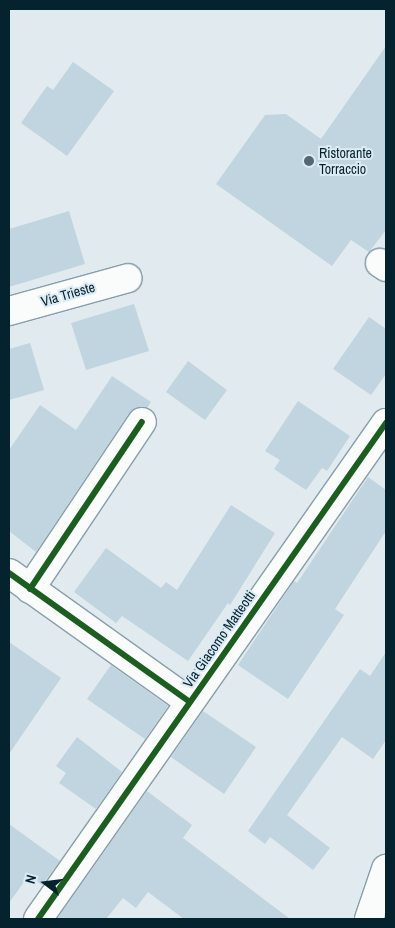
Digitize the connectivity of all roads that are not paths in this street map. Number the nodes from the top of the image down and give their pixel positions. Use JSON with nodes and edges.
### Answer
{"nodes":[{"id":1,"x":128,"y":278,"type":"dead end"},
{"id":2,"x":9,"y":311,"type":"edge"},
{"id":3,"x":142,"y":422,"type":"dead end"},
{"id":4,"x":386,"y":423,"type":"edge"},
{"id":5,"x":19,"y":581,"type":"edge"},
{"id":6,"x":190,"y":702,"type":"junction"},
{"id":7,"x":386,"y":869,"type":"edge"},
{"id":8,"x":38,"y":919,"type":"edge"},
{"id":9,"x":369,"y":919,"type":"edge"}],
"edges":[{"from":1,"to":2,"type":"street","name":"Via Trieste"},
{"from":3,"to":5,"type":"street"},
{"from":4,"to":6,"type":"street","name":"Via Giacomo Matteotti"},
{"from":5,"to":6,"type":"street"},
{"from":6,"to":8,"type":"street","name":"Via Giacomo Matteotti"},
{"from":7,"to":9,"type":"street"}]}
